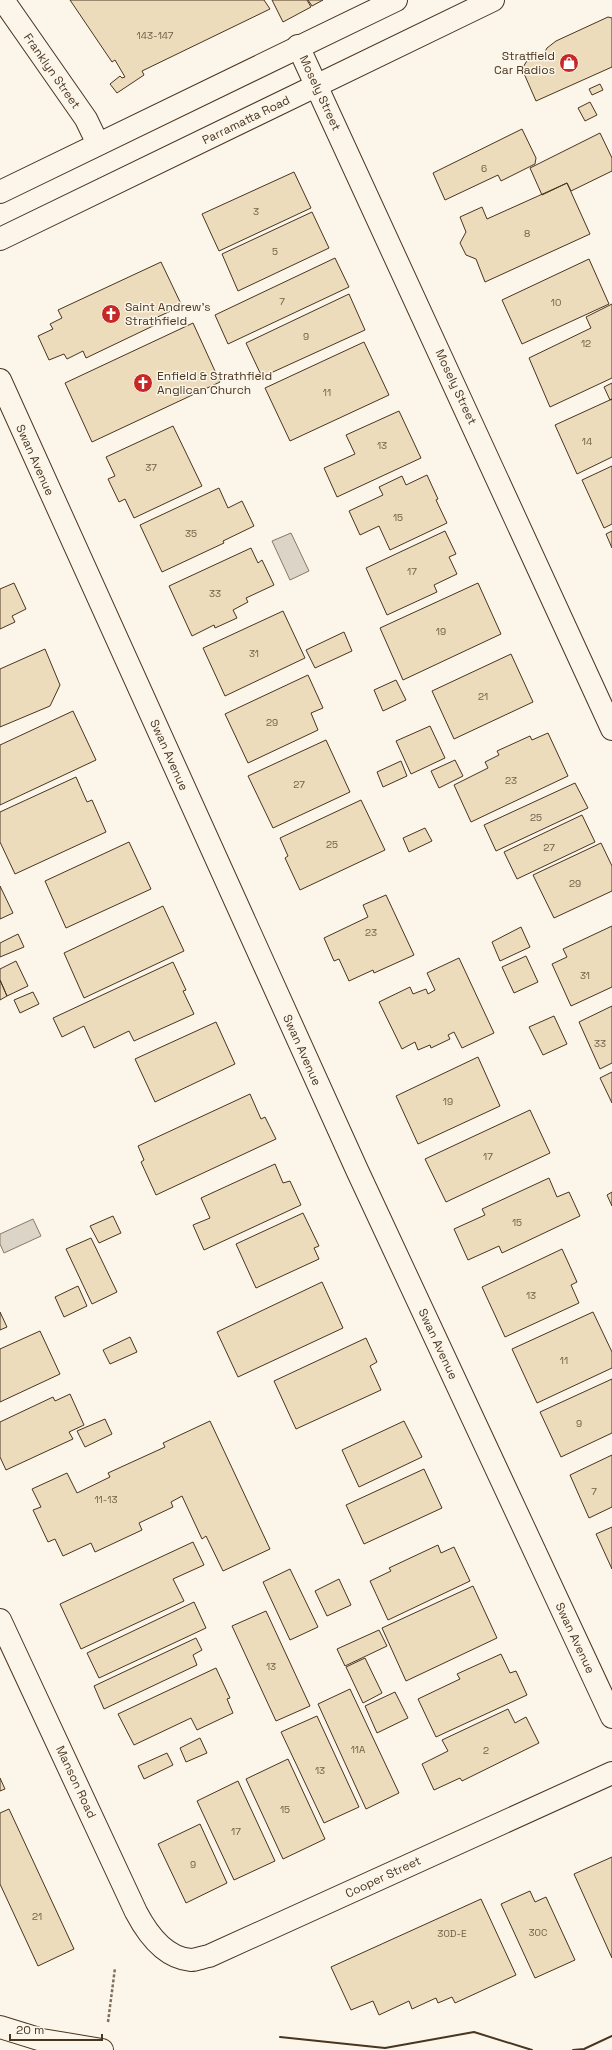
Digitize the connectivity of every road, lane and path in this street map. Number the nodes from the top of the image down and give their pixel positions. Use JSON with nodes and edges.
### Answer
{"nodes":[{"id":1,"x":3,"y":0,"type":"edge"},
{"id":2,"x":396,"y":0,"type":"edge"},
{"id":3,"x":492,"y":0,"type":"edge"},
{"id":4,"x":298,"y":46,"type":"junction"},
{"id":5,"x":316,"y":86,"type":"junction"},
{"id":6,"x":98,"y":144,"type":"junction"},
{"id":7,"x":0,"y":192,"type":"edge"},
{"id":8,"x":0,"y":239,"type":"edge"},
{"id":9,"x":0,"y":380,"type":"edge"},
{"id":10,"x":612,"y":729,"type":"edge"},
{"id":11,"x":0,"y":1620,"type":"edge"},
{"id":12,"x":612,"y":1717,"type":"edge"},
{"id":13,"x":612,"y":1772,"type":"edge"},
{"id":14,"x":155,"y":1941,"type":"joint"},
{"id":15,"x":115,"y":1968,"type":"dead end"},
{"id":16,"x":108,"y":2022,"type":"dead end"},
{"id":17,"x":0,"y":2027,"type":"edge"},
{"id":18,"x":102,"y":2050,"type":"edge"}],
"edges":[{"from":1,"to":6,"type":"main road","name":"Franklyn Street"},
{"from":2,"to":4,"type":"main road"},
{"from":3,"to":5,"type":"main road","name":"Parramatta Road"},
{"from":4,"to":5,"type":"main road","name":"Mosely Street"},
{"from":4,"to":6,"type":"main road"},
{"from":5,"to":8,"type":"main road","name":"Parramatta Road"},
{"from":5,"to":10,"type":"main road","name":"Mosely Street"},
{"from":6,"to":7,"type":"main road"},
{"from":9,"to":12,"type":"main road","name":"Swan Avenue"},
{"from":11,"to":14,"type":"main road","name":"Manson Road"},
{"from":13,"to":14,"type":"main road","name":"Cooper Street"},
{"from":15,"to":16,"type":"path"},
{"from":17,"to":18,"type":"main road"}]}
